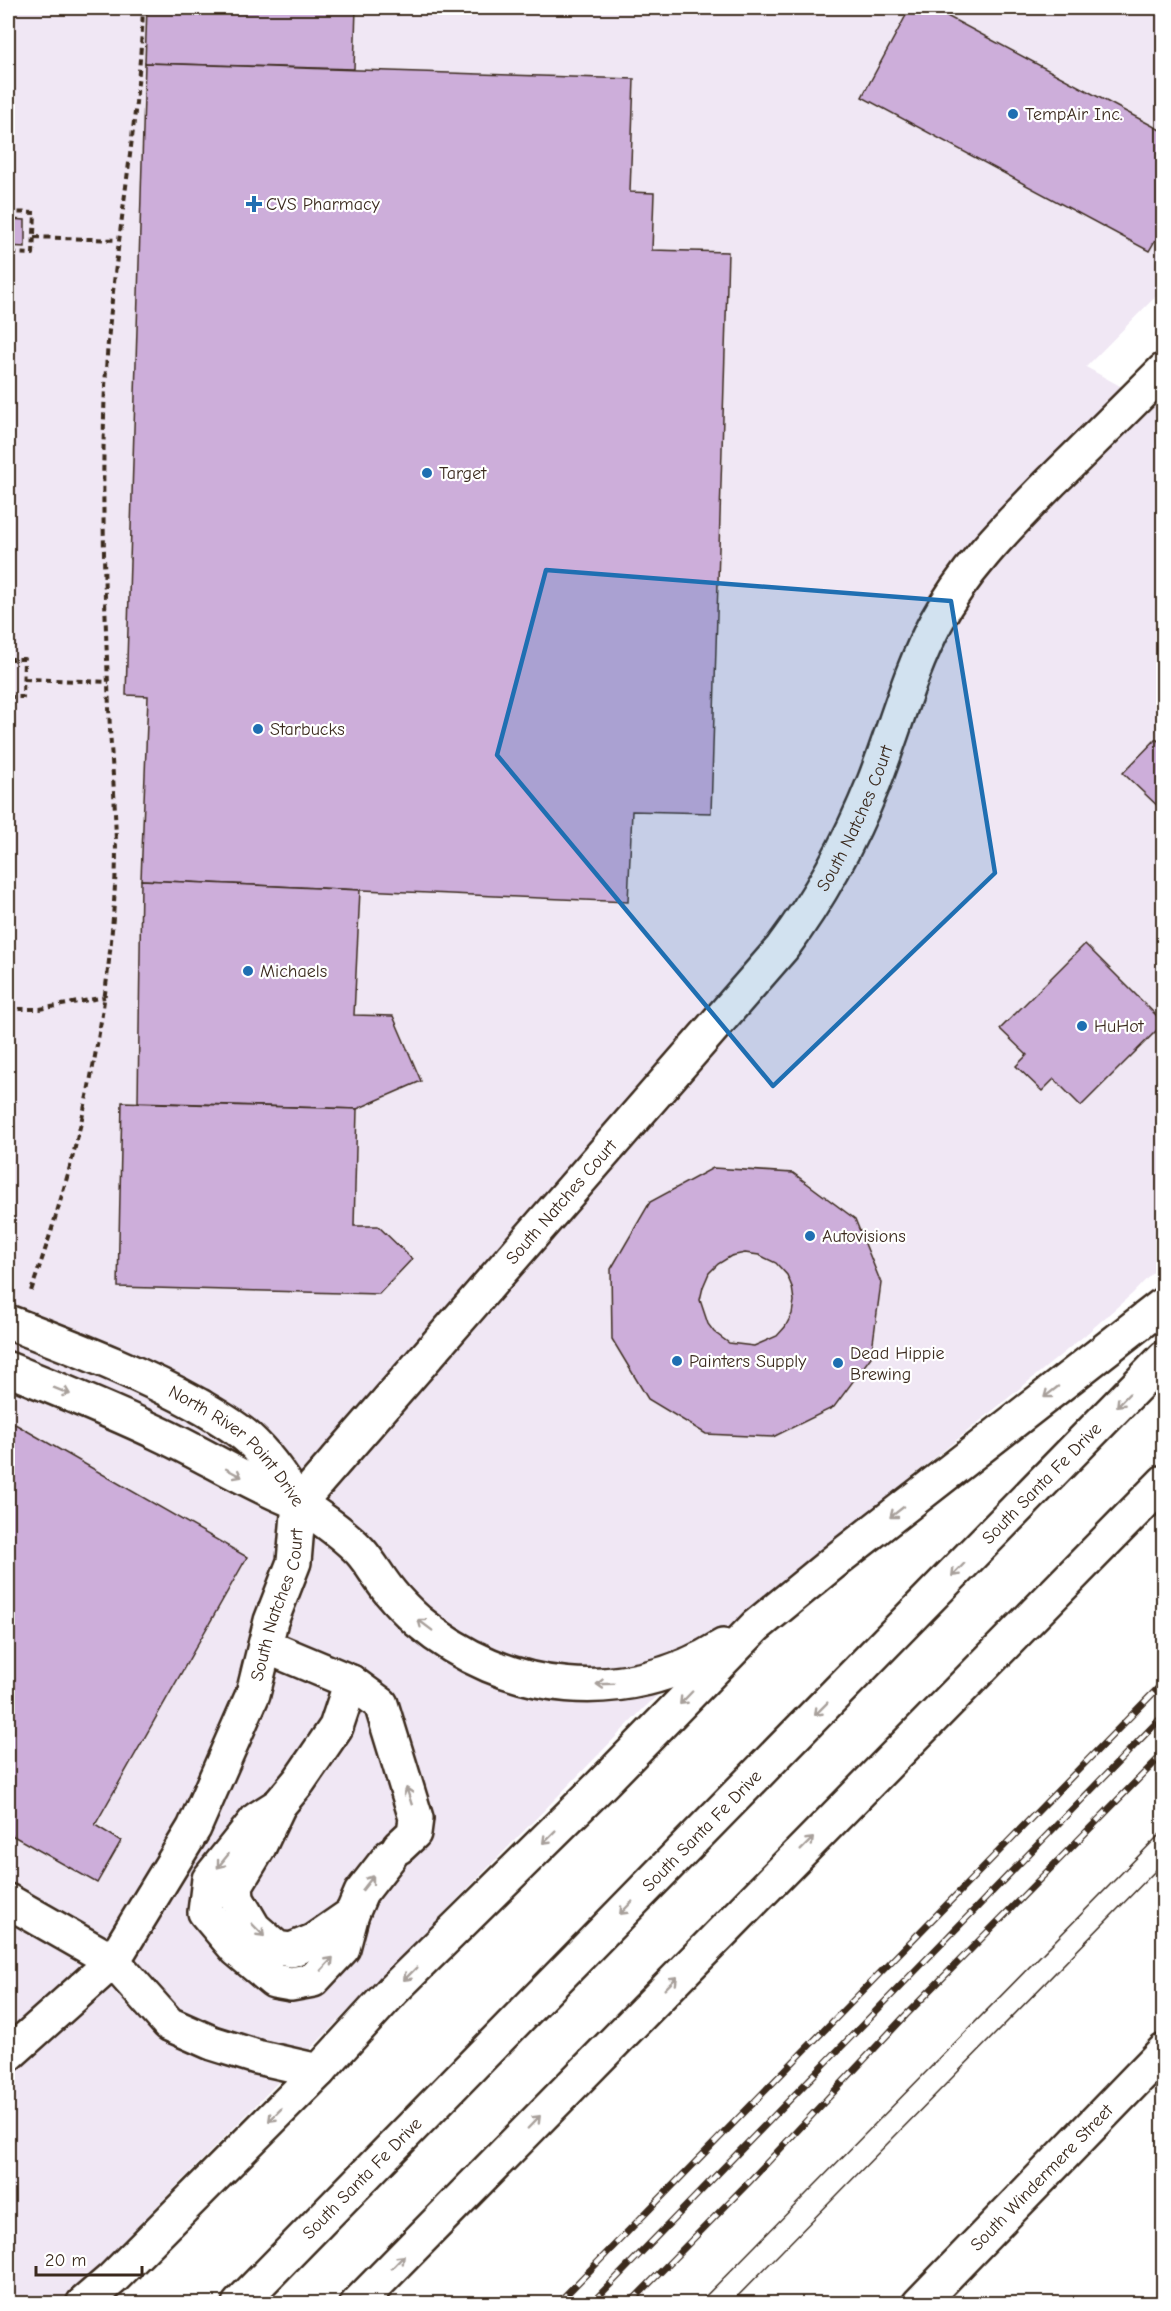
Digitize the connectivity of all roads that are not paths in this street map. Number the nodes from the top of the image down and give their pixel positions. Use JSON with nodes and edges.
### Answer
{"nodes":[{"id":1,"x":1164,"y":370,"type":"edge"},
{"id":2,"x":1164,"y":1304,"type":"edge"},
{"id":3,"x":8,"y":1322,"type":"edge"},
{"id":4,"x":1164,"y":1358,"type":"edge"},
{"id":5,"x":8,"y":1370,"type":"edge"},
{"id":6,"x":1164,"y":1482,"type":"edge"},
{"id":7,"x":299,"y":1503,"type":"junction"},
{"id":8,"x":756,"y":1626,"type":"junction"},
{"id":9,"x":264,"y":1646,"type":"junction"},
{"id":10,"x":351,"y":1682,"type":"junction"},
{"id":11,"x":8,"y":1900,"type":"edge"},
{"id":12,"x":112,"y":1961,"type":"junction"},
{"id":13,"x":12,"y":2045,"type":"edge"},
{"id":14,"x":1164,"y":2051,"type":"edge"},
{"id":15,"x":319,"y":2071,"type":"junction"},
{"id":16,"x":83,"y":2304,"type":"edge"},
{"id":17,"x":239,"y":2304,"type":"edge"},
{"id":18,"x":357,"y":2304,"type":"edge"},
{"id":19,"x":919,"y":2304,"type":"edge"}],
"edges":[{"from":1,"to":7,"type":"main road","name":"South Natches Court"},
{"from":2,"to":8,"type":"main road","one_way":true},
{"from":3,"to":7,"type":"main road","name":"North River Point Drive"},
{"from":4,"to":17,"type":"main road","name":"South Santa Fe Drive","one_way":true},
{"from":5,"to":7,"type":"main road","name":"North River Point Drive","one_way":true},
{"from":18,"to":6,"type":"main road","one_way":true},
{"from":8,"to":7,"type":"main road","one_way":true},
{"from":7,"to":9,"type":"main road","name":"South Natches Court"},
{"from":8,"to":15,"type":"main road","one_way":true},
{"from":9,"to":10,"type":"main road"},
{"from":9,"to":12,"type":"main road","name":"South Natches Court"},
{"from":10,"to":10,"type":"main road","one_way":true},
{"from":11,"to":12,"type":"main road"},
{"from":12,"to":13,"type":"main road","name":"South Natches Court"},
{"from":12,"to":15,"type":"main road"},
{"from":14,"to":19,"type":"main road","name":"South Windermere Street"},
{"from":15,"to":16,"type":"main road","one_way":true}]}
